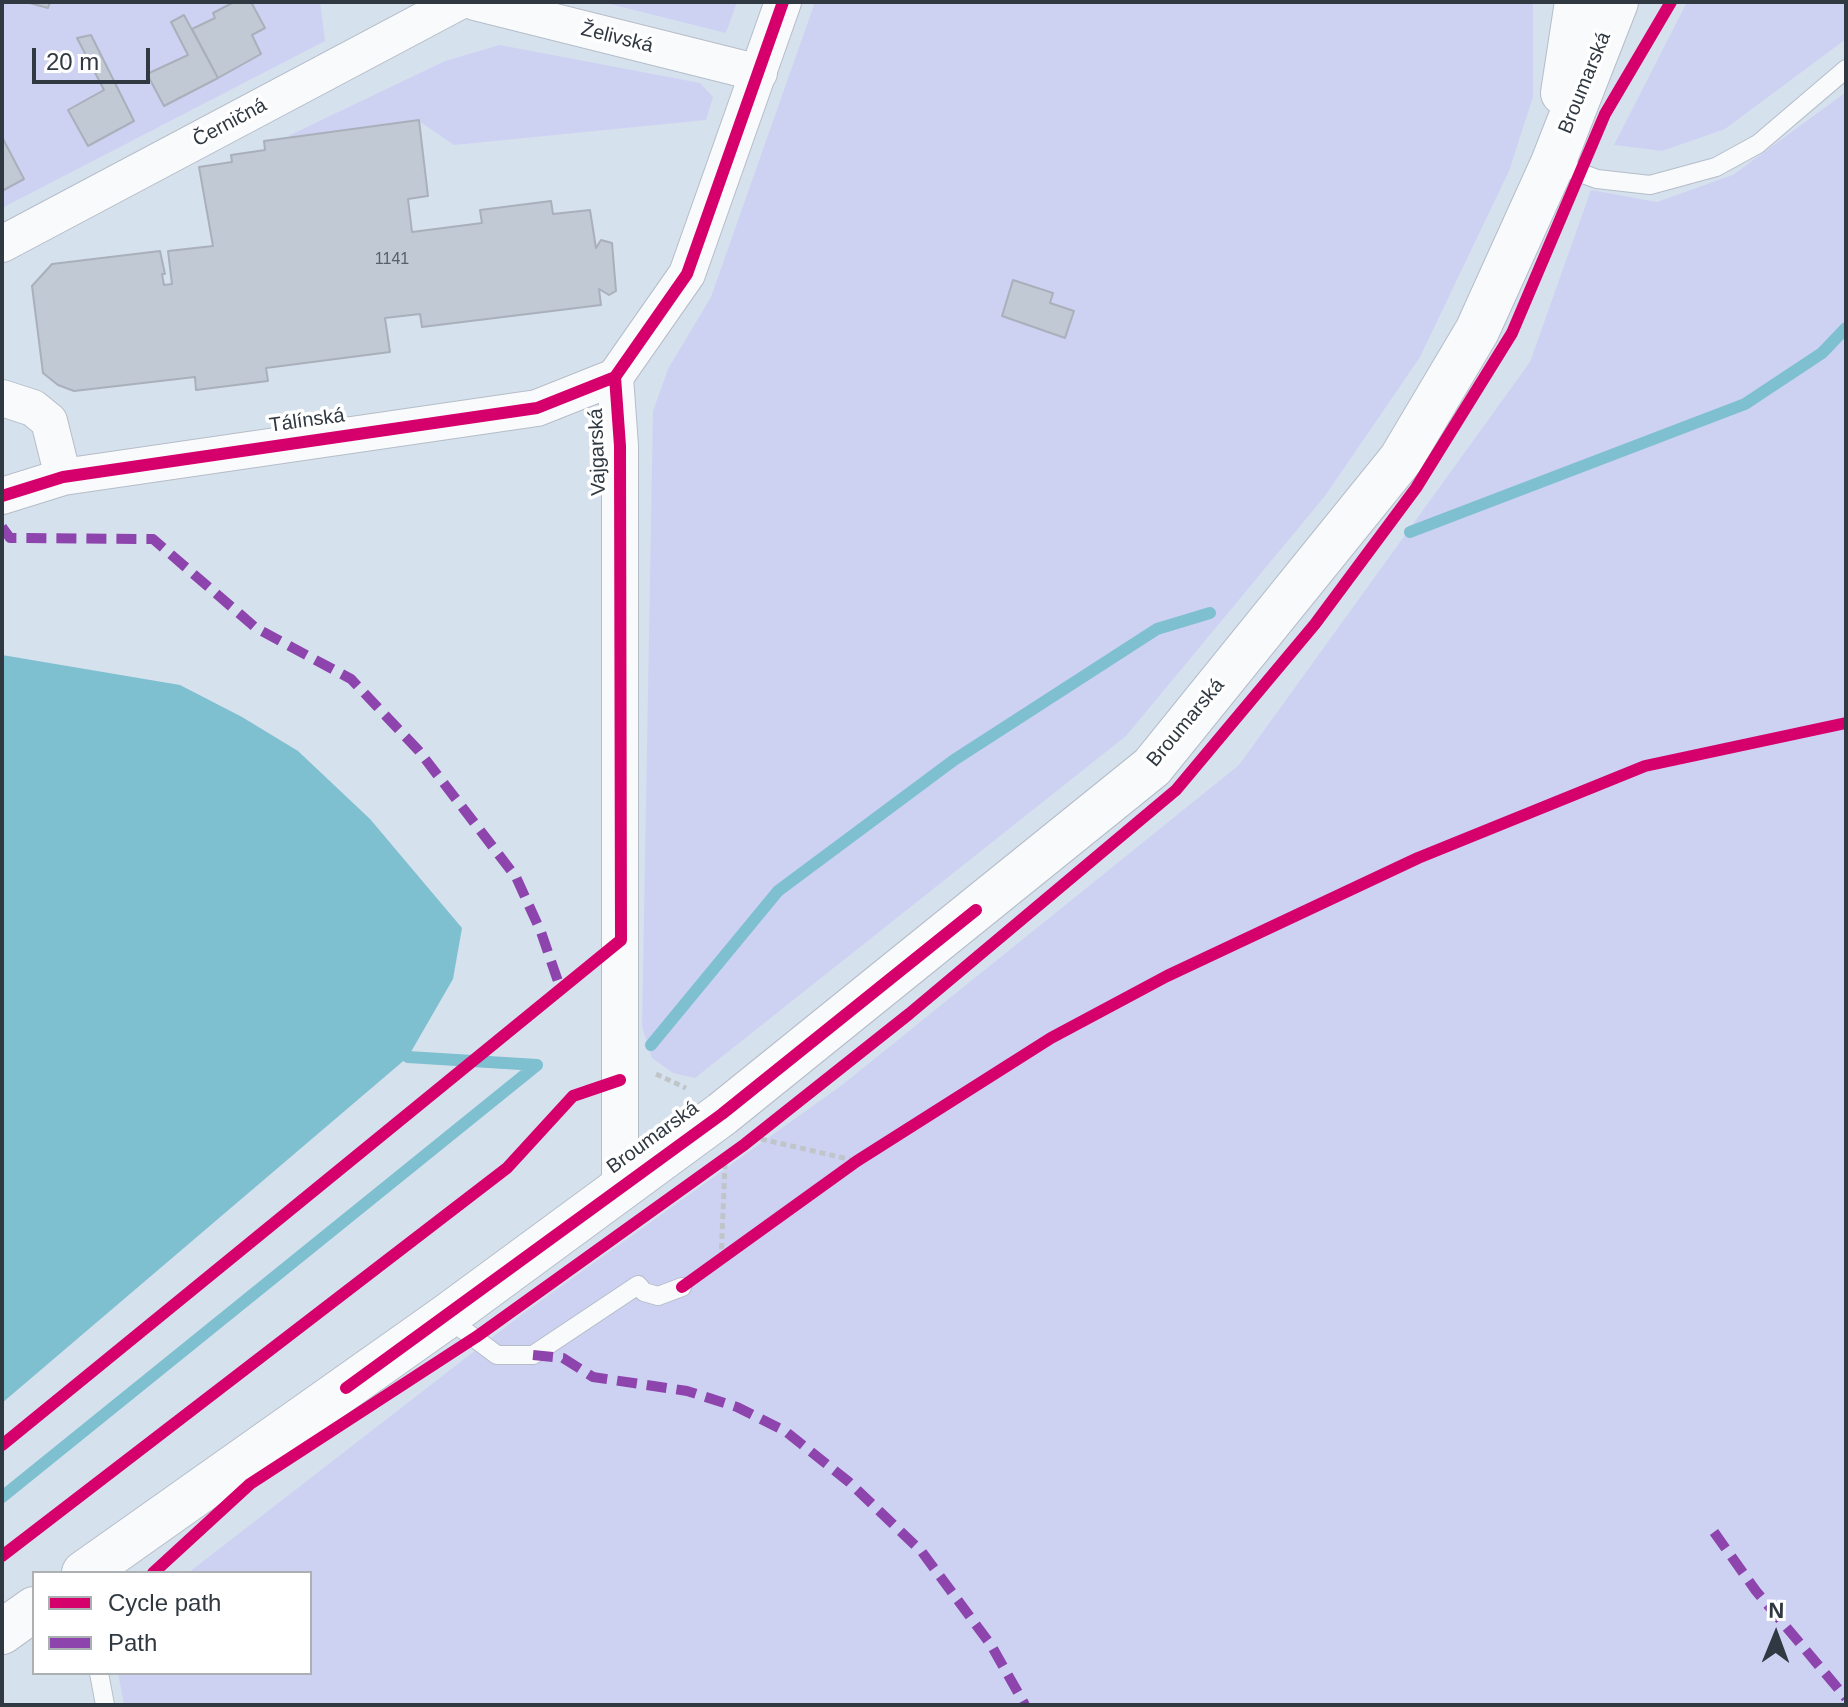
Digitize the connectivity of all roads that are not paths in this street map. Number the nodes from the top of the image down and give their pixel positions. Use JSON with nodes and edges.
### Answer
{"nodes":[{"id":1,"x":458,"y":2,"type":"edge"},
{"id":2,"x":475,"y":2,"type":"edge"},
{"id":3,"x":783,"y":2,"type":"edge"},
{"id":4,"x":1577,"y":2,"type":"edge"},
{"id":5,"x":1616,"y":2,"type":"edge"},
{"id":6,"x":1846,"y":69,"type":"edge"},
{"id":7,"x":759,"y":73,"type":"junction"},
{"id":8,"x":1553,"y":163,"type":"junction"},
{"id":9,"x":2,"y":244,"type":"edge"},
{"id":10,"x":615,"y":377,"type":"junction"},
{"id":11,"x":2,"y":398,"type":"edge"},
{"id":12,"x":63,"y":477,"type":"junction"},
{"id":13,"x":2,"y":496,"type":"edge"},
{"id":14,"x":620,"y":1187,"type":"junction"},
{"id":15,"x":682,"y":1287,"type":"road end"},
{"id":16,"x":446,"y":1317,"type":"junction"},
{"id":17,"x":87,"y":1571,"type":"edge"},
{"id":18,"x":32,"y":1610,"type":"edge"},
{"id":19,"x":2,"y":1632,"type":"edge"},
{"id":20,"x":99,"y":1675,"type":"edge"},
{"id":21,"x":105,"y":1705,"type":"edge"}],
"edges":[{"from":1,"to":9,"type":"street","name":"Černičná"},
{"from":2,"to":7,"type":"street","name":"Želivská"},
{"from":3,"to":7,"type":"street"},
{"from":4,"to":8,"type":"street","name":"Broumarská"},
{"from":5,"to":8,"type":"street","name":"Broumarská"},
{"from":6,"to":8,"type":"lane"},
{"from":7,"to":10,"type":"street"},
{"from":8,"to":14,"type":"street","name":"Broumarská"},
{"from":10,"to":12,"type":"street","name":"Tálínská"},
{"from":10,"to":14,"type":"street","name":"Vajgarská"},
{"from":11,"to":12,"type":"street"},
{"from":12,"to":13,"type":"street","name":"Tálínská"},
{"from":14,"to":16,"type":"street","name":"Broumarská"},
{"from":15,"to":16,"type":"lane"},
{"from":16,"to":17,"type":"street","name":"Broumarská"},
{"from":18,"to":19,"type":"street"},
{"from":20,"to":21,"type":"lane"}]}
